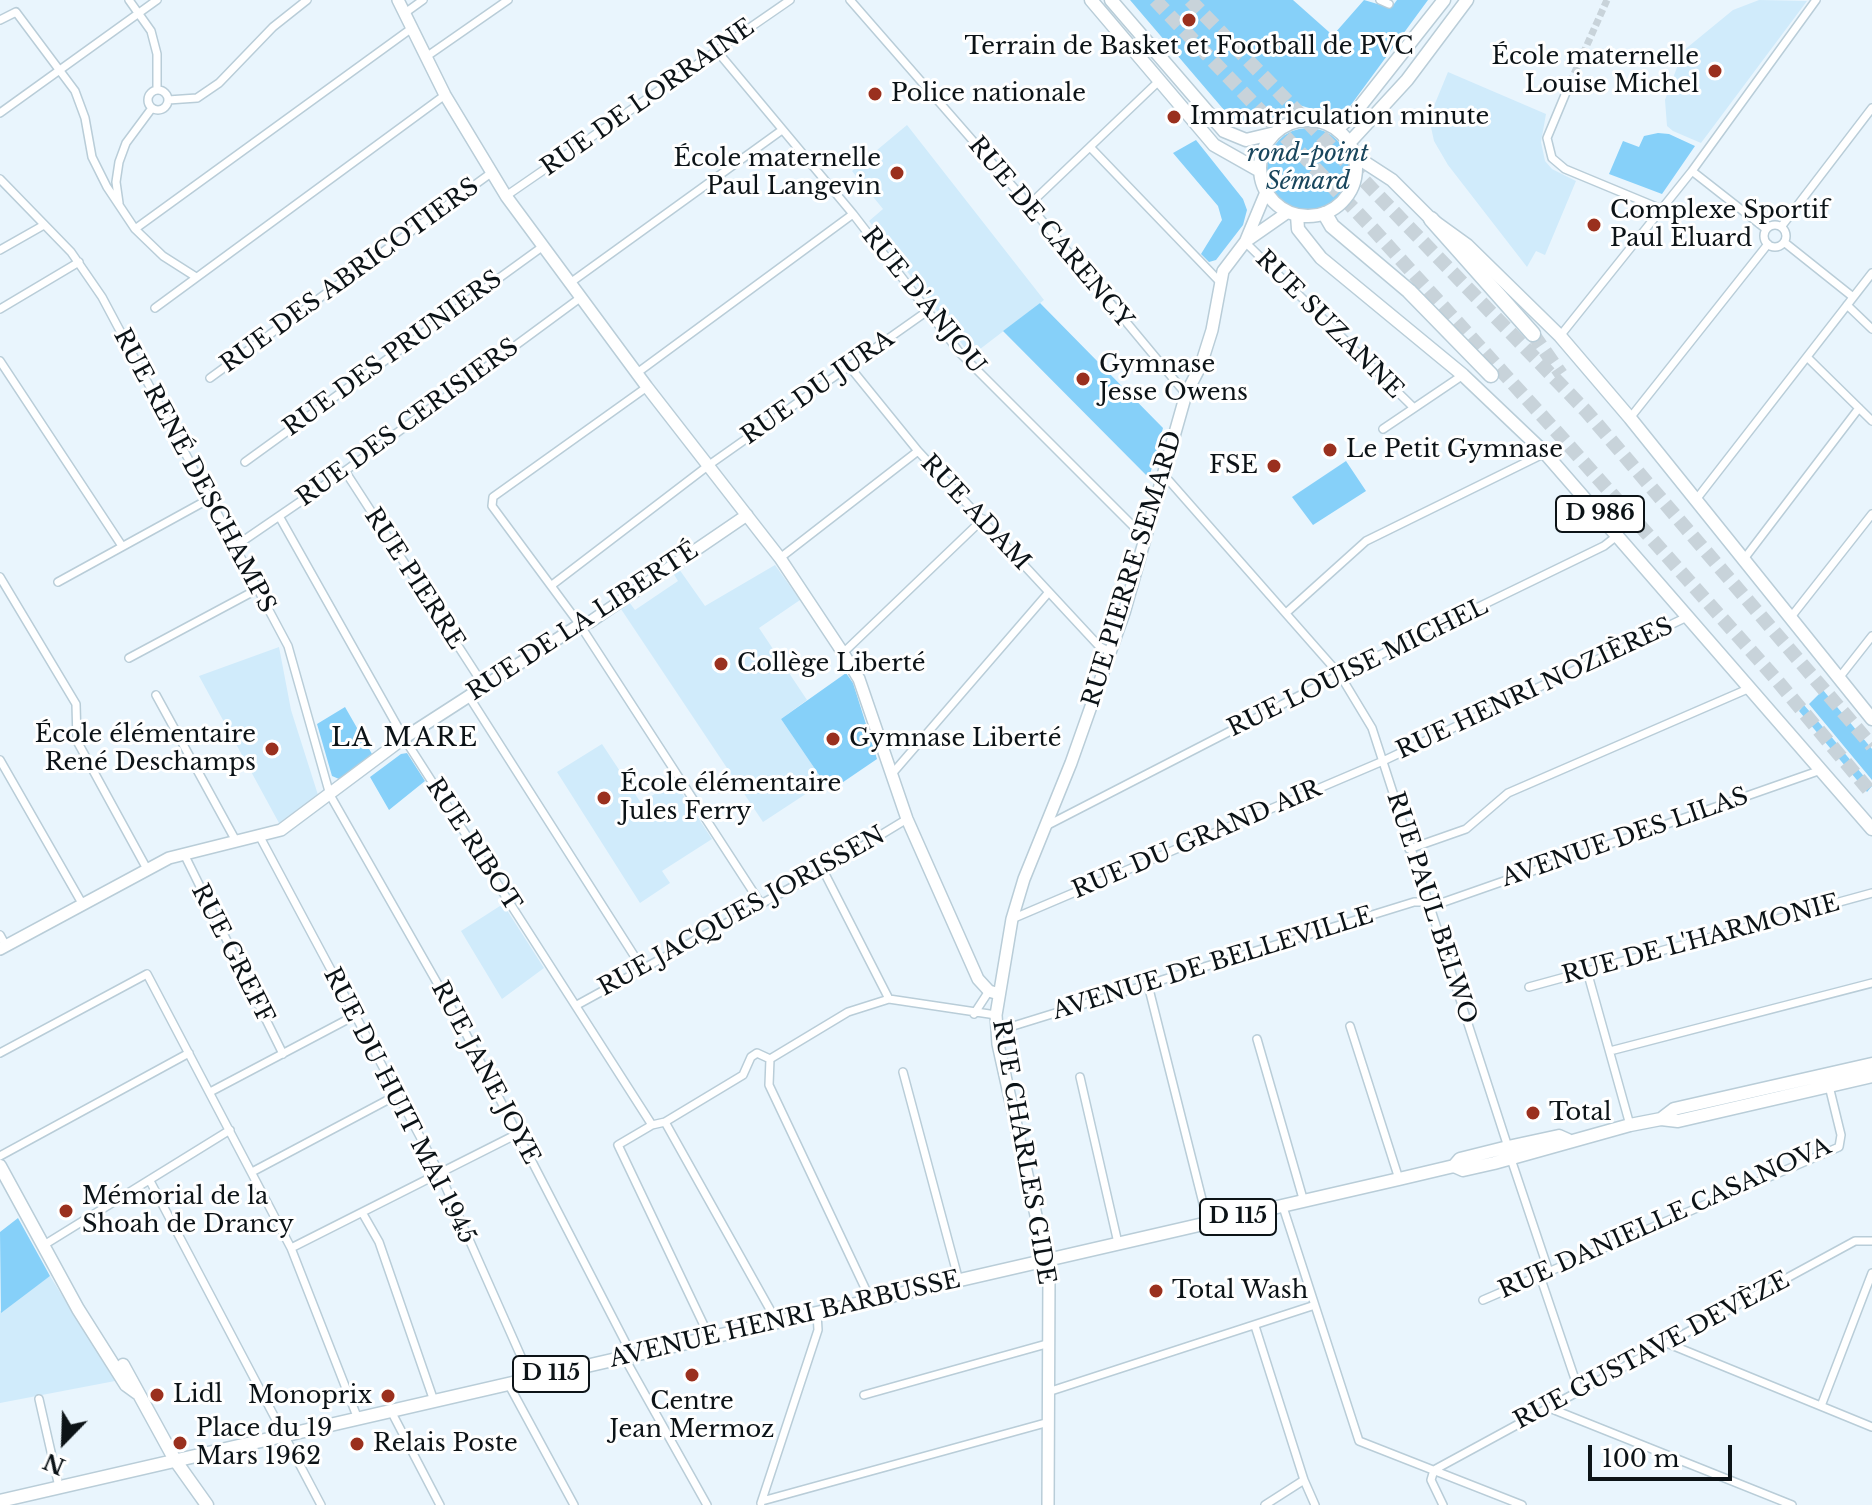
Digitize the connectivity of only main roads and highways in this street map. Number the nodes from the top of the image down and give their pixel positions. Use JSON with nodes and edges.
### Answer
{"nodes":[{"id":1,"x":1091,"y":0,"type":"edge"},
{"id":2,"x":1111,"y":0,"type":"edge"},
{"id":3,"x":1444,"y":0,"type":"edge"},
{"id":4,"x":1467,"y":0,"type":"edge"},
{"id":5,"x":1337,"y":129,"type":"junction"},
{"id":6,"x":1275,"y":133,"type":"junction"},
{"id":7,"x":1350,"y":142,"type":"junction"},
{"id":8,"x":1355,"y":156,"type":"junction"},
{"id":9,"x":1260,"y":171,"type":"junction"},
{"id":10,"x":1292,"y":214,"type":"junction"},
{"id":11,"x":1325,"y":214,"type":"junction"},
{"id":12,"x":1431,"y":219,"type":"junction"},
{"id":13,"x":1533,"y":334,"type":"tunnel mouth"},
{"id":14,"x":1491,"y":375,"type":"dead end"},
{"id":15,"x":1872,"y":719,"type":"edge"},
{"id":16,"x":1872,"y":829,"type":"edge"},
{"id":17,"x":1872,"y":1064,"type":"edge"},
{"id":18,"x":1872,"y":1076,"type":"edge"},
{"id":19,"x":1661,"y":1119,"type":"junction"},
{"id":20,"x":0,"y":1166,"type":"edge"},
{"id":21,"x":175,"y":1460,"type":"junction"},
{"id":22,"x":0,"y":1501,"type":"edge"},
{"id":23,"x":207,"y":1505,"type":"edge"}],
"edges":[{"from":1,"to":9,"type":"main road"},
{"from":2,"to":6,"type":"main road"},
{"from":3,"to":5,"type":"main road"},
{"from":4,"to":7,"type":"main road"},
{"from":5,"to":6,"type":"main road"},
{"from":5,"to":7,"type":"main road"},
{"from":6,"to":9,"type":"main road"},
{"from":7,"to":8,"type":"main road"},
{"from":8,"to":11,"type":"main road"},
{"from":8,"to":12,"type":"main road"},
{"from":9,"to":10,"type":"main road"},
{"from":10,"to":11,"type":"main road"},
{"from":10,"to":16,"type":"main road","number":"D 986"},
{"from":11,"to":14,"type":"highway"},
{"from":12,"to":13,"type":"highway"},
{"from":12,"to":15,"type":"main road"},
{"from":17,"to":19,"type":"main road"},
{"from":18,"to":19,"type":"main road","number":"D 115"},
{"from":19,"to":21,"type":"main road","name":"AVENUE HENRI BARBUSSE","number":"D 115"},
{"from":20,"to":21,"type":"main road"},
{"from":21,"to":22,"type":"main road","name":"AVENUE HENRI BARBUSSE","number":"D 115"},
{"from":21,"to":23,"type":"main road"}]}
